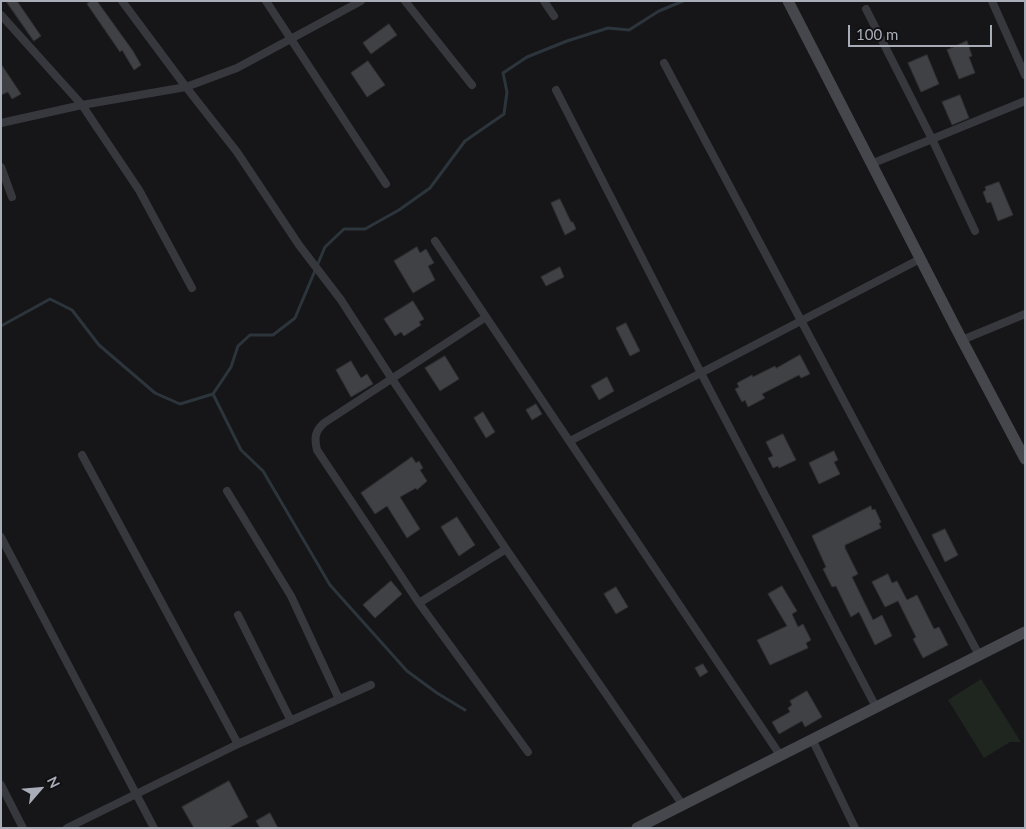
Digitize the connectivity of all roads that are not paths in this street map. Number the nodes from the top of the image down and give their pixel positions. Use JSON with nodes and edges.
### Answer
{"nodes":[{"id":1,"x":122,"y":1,"type":"edge"},
{"id":2,"x":266,"y":1,"type":"edge"},
{"id":3,"x":362,"y":1,"type":"edge"},
{"id":4,"x":405,"y":1,"type":"edge"},
{"id":5,"x":544,"y":1,"type":"edge"},
{"id":6,"x":788,"y":1,"type":"edge"},
{"id":7,"x":992,"y":1,"type":"edge"},
{"id":8,"x":866,"y":9,"type":"dead end"},
{"id":9,"x":1,"y":15,"type":"edge"},
{"id":10,"x":554,"y":16,"type":"dead end"},
{"id":11,"x":292,"y":40,"type":"junction"},
{"id":12,"x":664,"y":63,"type":"dead end"},
{"id":13,"x":1025,"y":75,"type":"edge"},
{"id":14,"x":472,"y":85,"type":"dead end"},
{"id":15,"x":186,"y":87,"type":"junction"},
{"id":16,"x":556,"y":90,"type":"dead end"},
{"id":17,"x":1025,"y":101,"type":"edge"},
{"id":18,"x":82,"y":105,"type":"junction"},
{"id":19,"x":1,"y":123,"type":"edge"},
{"id":20,"x":932,"y":139,"type":"junction"},
{"id":21,"x":871,"y":164,"type":"junction"},
{"id":22,"x":1,"y":167,"type":"edge"},
{"id":23,"x":386,"y":184,"type":"dead end"},
{"id":24,"x":12,"y":198,"type":"dead end"},
{"id":25,"x":975,"y":232,"type":"dead end"},
{"id":26,"x":435,"y":241,"type":"dead end"},
{"id":27,"x":920,"y":259,"type":"junction"},
{"id":28,"x":192,"y":288,"type":"dead end"},
{"id":29,"x":1025,"y":314,"type":"edge"},
{"id":30,"x":486,"y":317,"type":"junction"},
{"id":31,"x":801,"y":321,"type":"junction"},
{"id":32,"x":962,"y":340,"type":"junction"},
{"id":33,"x":701,"y":373,"type":"junction"},
{"id":34,"x":392,"y":379,"type":"junction"},
{"id":35,"x":570,"y":442,"type":"junction"},
{"id":36,"x":82,"y":455,"type":"dead end"},
{"id":37,"x":1025,"y":459,"type":"edge"},
{"id":38,"x":227,"y":491,"type":"dead end"},
{"id":39,"x":1,"y":537,"type":"edge"},
{"id":40,"x":506,"y":549,"type":"junction"},
{"id":41,"x":419,"y":602,"type":"junction"},
{"id":42,"x":238,"y":616,"type":"dead end"},
{"id":43,"x":1025,"y":632,"type":"edge"},
{"id":44,"x":979,"y":655,"type":"junction"},
{"id":45,"x":370,"y":685,"type":"dead end"},
{"id":46,"x":339,"y":699,"type":"junction"},
{"id":47,"x":876,"y":707,"type":"junction"},
{"id":48,"x":291,"y":721,"type":"junction"},
{"id":49,"x":812,"y":739,"type":"junction"},
{"id":50,"x":238,"y":744,"type":"junction"},
{"id":51,"x":528,"y":752,"type":"dead end"},
{"id":52,"x":780,"y":755,"type":"junction"},
{"id":53,"x":1,"y":784,"type":"edge"},
{"id":54,"x":136,"y":795,"type":"junction"},
{"id":55,"x":682,"y":804,"type":"junction"},
{"id":56,"x":23,"y":828,"type":"edge"},
{"id":57,"x":67,"y":828,"type":"edge"},
{"id":58,"x":154,"y":828,"type":"edge"},
{"id":59,"x":637,"y":828,"type":"edge"},
{"id":60,"x":855,"y":828,"type":"edge"}],
"edges":[{"from":1,"to":15,"type":"street"},
{"from":2,"to":11,"type":"street"},
{"from":3,"to":11,"type":"street"},
{"from":4,"to":14,"type":"street"},
{"from":5,"to":10,"type":"street"},
{"from":6,"to":21,"type":"street"},
{"from":7,"to":13,"type":"street"},
{"from":8,"to":20,"type":"street"},
{"from":9,"to":18,"type":"street"},
{"from":11,"to":15,"type":"street"},
{"from":11,"to":23,"type":"street"},
{"from":12,"to":31,"type":"street"},
{"from":15,"to":18,"type":"street"},
{"from":15,"to":34,"type":"street"},
{"from":16,"to":33,"type":"street"},
{"from":17,"to":20,"type":"street"},
{"from":18,"to":19,"type":"street"},
{"from":18,"to":28,"type":"street"},
{"from":20,"to":21,"type":"street"},
{"from":20,"to":25,"type":"street"},
{"from":21,"to":27,"type":"street"},
{"from":22,"to":24,"type":"street"},
{"from":26,"to":30,"type":"street"},
{"from":27,"to":31,"type":"street"},
{"from":27,"to":32,"type":"street"},
{"from":29,"to":32,"type":"street"},
{"from":30,"to":34,"type":"street"},
{"from":30,"to":35,"type":"street"},
{"from":31,"to":33,"type":"street"},
{"from":31,"to":44,"type":"street"},
{"from":32,"to":37,"type":"street"},
{"from":33,"to":35,"type":"street"},
{"from":33,"to":47,"type":"street"},
{"from":34,"to":40,"type":"street"},
{"from":34,"to":41,"type":"street"},
{"from":35,"to":52,"type":"street"},
{"from":36,"to":50,"type":"street"},
{"from":38,"to":46,"type":"street"},
{"from":39,"to":54,"type":"street"},
{"from":40,"to":41,"type":"street"},
{"from":40,"to":55,"type":"street"},
{"from":41,"to":51,"type":"street"},
{"from":42,"to":48,"type":"street"},
{"from":43,"to":44,"type":"street"},
{"from":44,"to":47,"type":"street"},
{"from":45,"to":46,"type":"street"},
{"from":46,"to":48,"type":"street"},
{"from":47,"to":49,"type":"street"},
{"from":48,"to":50,"type":"street"},
{"from":49,"to":52,"type":"street"},
{"from":49,"to":60,"type":"street"},
{"from":50,"to":54,"type":"street"},
{"from":52,"to":55,"type":"street"},
{"from":53,"to":56,"type":"street"},
{"from":54,"to":57,"type":"street"},
{"from":54,"to":58,"type":"street"},
{"from":55,"to":59,"type":"street"}]}
